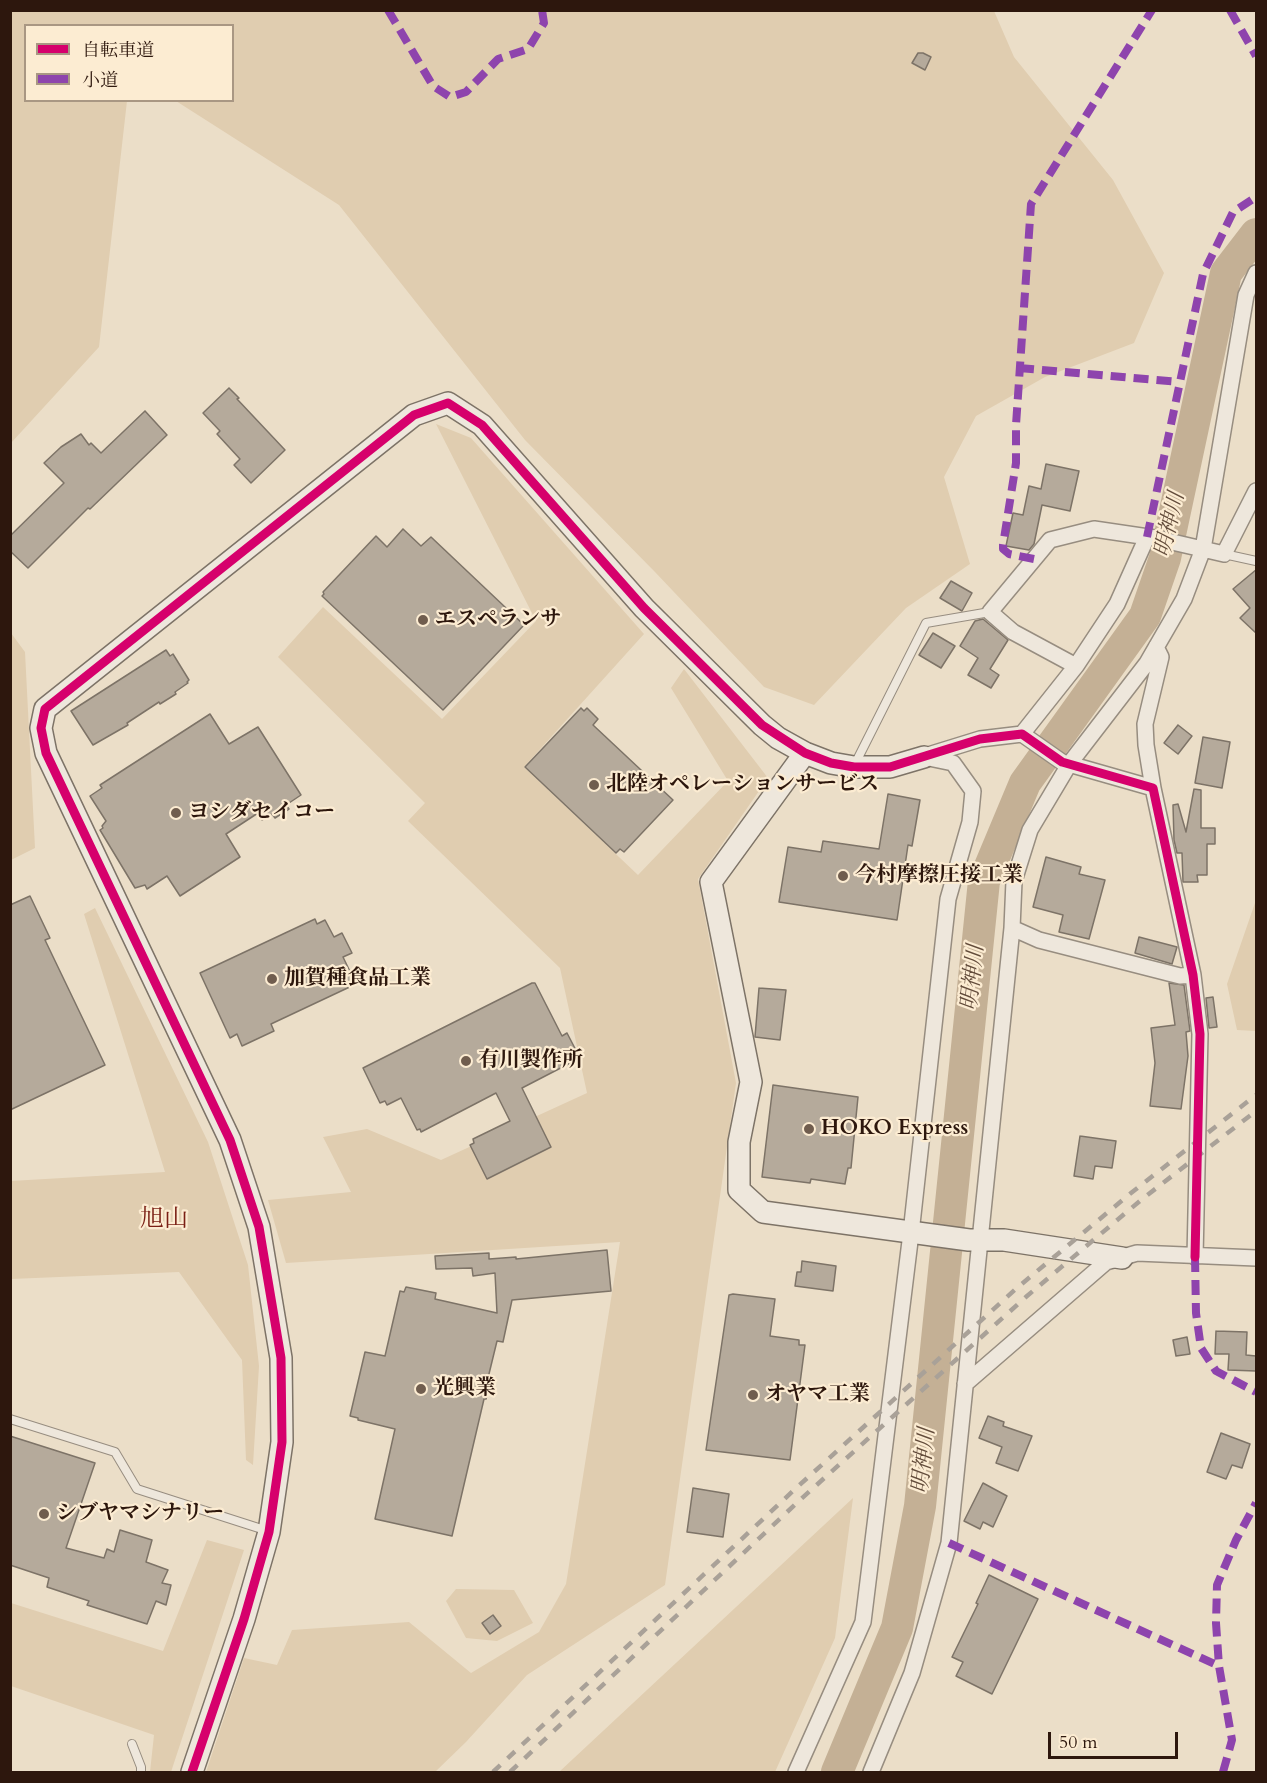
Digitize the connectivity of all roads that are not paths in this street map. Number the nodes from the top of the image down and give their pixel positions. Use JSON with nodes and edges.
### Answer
{"nodes":[{"id":1,"x":1257,"y":273,"type":"edge"},
{"id":2,"x":1257,"y":491,"type":"edge"},
{"id":3,"x":1151,"y":537,"type":"junction"},
{"id":4,"x":1203,"y":549,"type":"junction"},
{"id":5,"x":1224,"y":554,"type":"junction"},
{"id":6,"x":1257,"y":561,"type":"edge"},
{"id":7,"x":990,"y":612,"type":"junction"},
{"id":8,"x":1156,"y":647,"type":"junction"},
{"id":9,"x":1076,"y":666,"type":"junction"},
{"id":10,"x":1022,"y":734,"type":"junction"},
{"id":11,"x":805,"y":753,"type":"junction"},
{"id":12,"x":924,"y":757,"type":"junction"},
{"id":13,"x":1066,"y":763,"type":"junction"},
{"id":14,"x":854,"y":767,"type":"junction"},
{"id":15,"x":1153,"y":788,"type":"junction"},
{"id":16,"x":1012,"y":928,"type":"junction"},
{"id":17,"x":1193,"y":975,"type":"junction"},
{"id":18,"x":919,"y":1234,"type":"junction"},
{"id":19,"x":975,"y":1240,"type":"junction"},
{"id":20,"x":1195,"y":1257,"type":"junction"},
{"id":21,"x":1122,"y":1258,"type":"junction"},
{"id":22,"x":1257,"y":1258,"type":"edge"},
{"id":23,"x":965,"y":1384,"type":"junction"},
{"id":24,"x":10,"y":1419,"type":"edge"},
{"id":25,"x":269,"y":1532,"type":"junction"},
{"id":26,"x":132,"y":1744,"type":"dead end"},
{"id":27,"x":141,"y":1773,"type":"edge"},
{"id":28,"x":192,"y":1773,"type":"edge"},
{"id":29,"x":796,"y":1773,"type":"edge"},
{"id":30,"x":871,"y":1773,"type":"edge"}],
"edges":[{"from":1,"to":4,"type":"street"},
{"from":2,"to":5,"type":"street"},
{"from":3,"to":4,"type":"street"},
{"from":3,"to":7,"type":"street"},
{"from":3,"to":9,"type":"street"},
{"from":4,"to":5,"type":"street"},
{"from":4,"to":8,"type":"street"},
{"from":5,"to":6,"type":"lane"},
{"from":7,"to":9,"type":"street"},
{"from":7,"to":14,"type":"lane"},
{"from":8,"to":13,"type":"street"},
{"from":8,"to":15,"type":"street"},
{"from":9,"to":10,"type":"street"},
{"from":10,"to":12,"type":"street"},
{"from":10,"to":13,"type":"street"},
{"from":11,"to":14,"type":"street"},
{"from":11,"to":18,"type":"street"},
{"from":11,"to":25,"type":"street"},
{"from":12,"to":14,"type":"street"},
{"from":12,"to":18,"type":"street"},
{"from":13,"to":15,"type":"street"},
{"from":13,"to":16,"type":"street"},
{"from":15,"to":17,"type":"street"},
{"from":16,"to":17,"type":"street"},
{"from":16,"to":19,"type":"street"},
{"from":17,"to":20,"type":"street"},
{"from":18,"to":19,"type":"street"},
{"from":18,"to":29,"type":"street"},
{"from":19,"to":21,"type":"street"},
{"from":19,"to":23,"type":"street"},
{"from":20,"to":21,"type":"street"},
{"from":20,"to":22,"type":"street"},
{"from":21,"to":23,"type":"street"},
{"from":23,"to":30,"type":"street"},
{"from":24,"to":25,"type":"lane"},
{"from":25,"to":28,"type":"street"},
{"from":26,"to":27,"type":"lane"}]}
